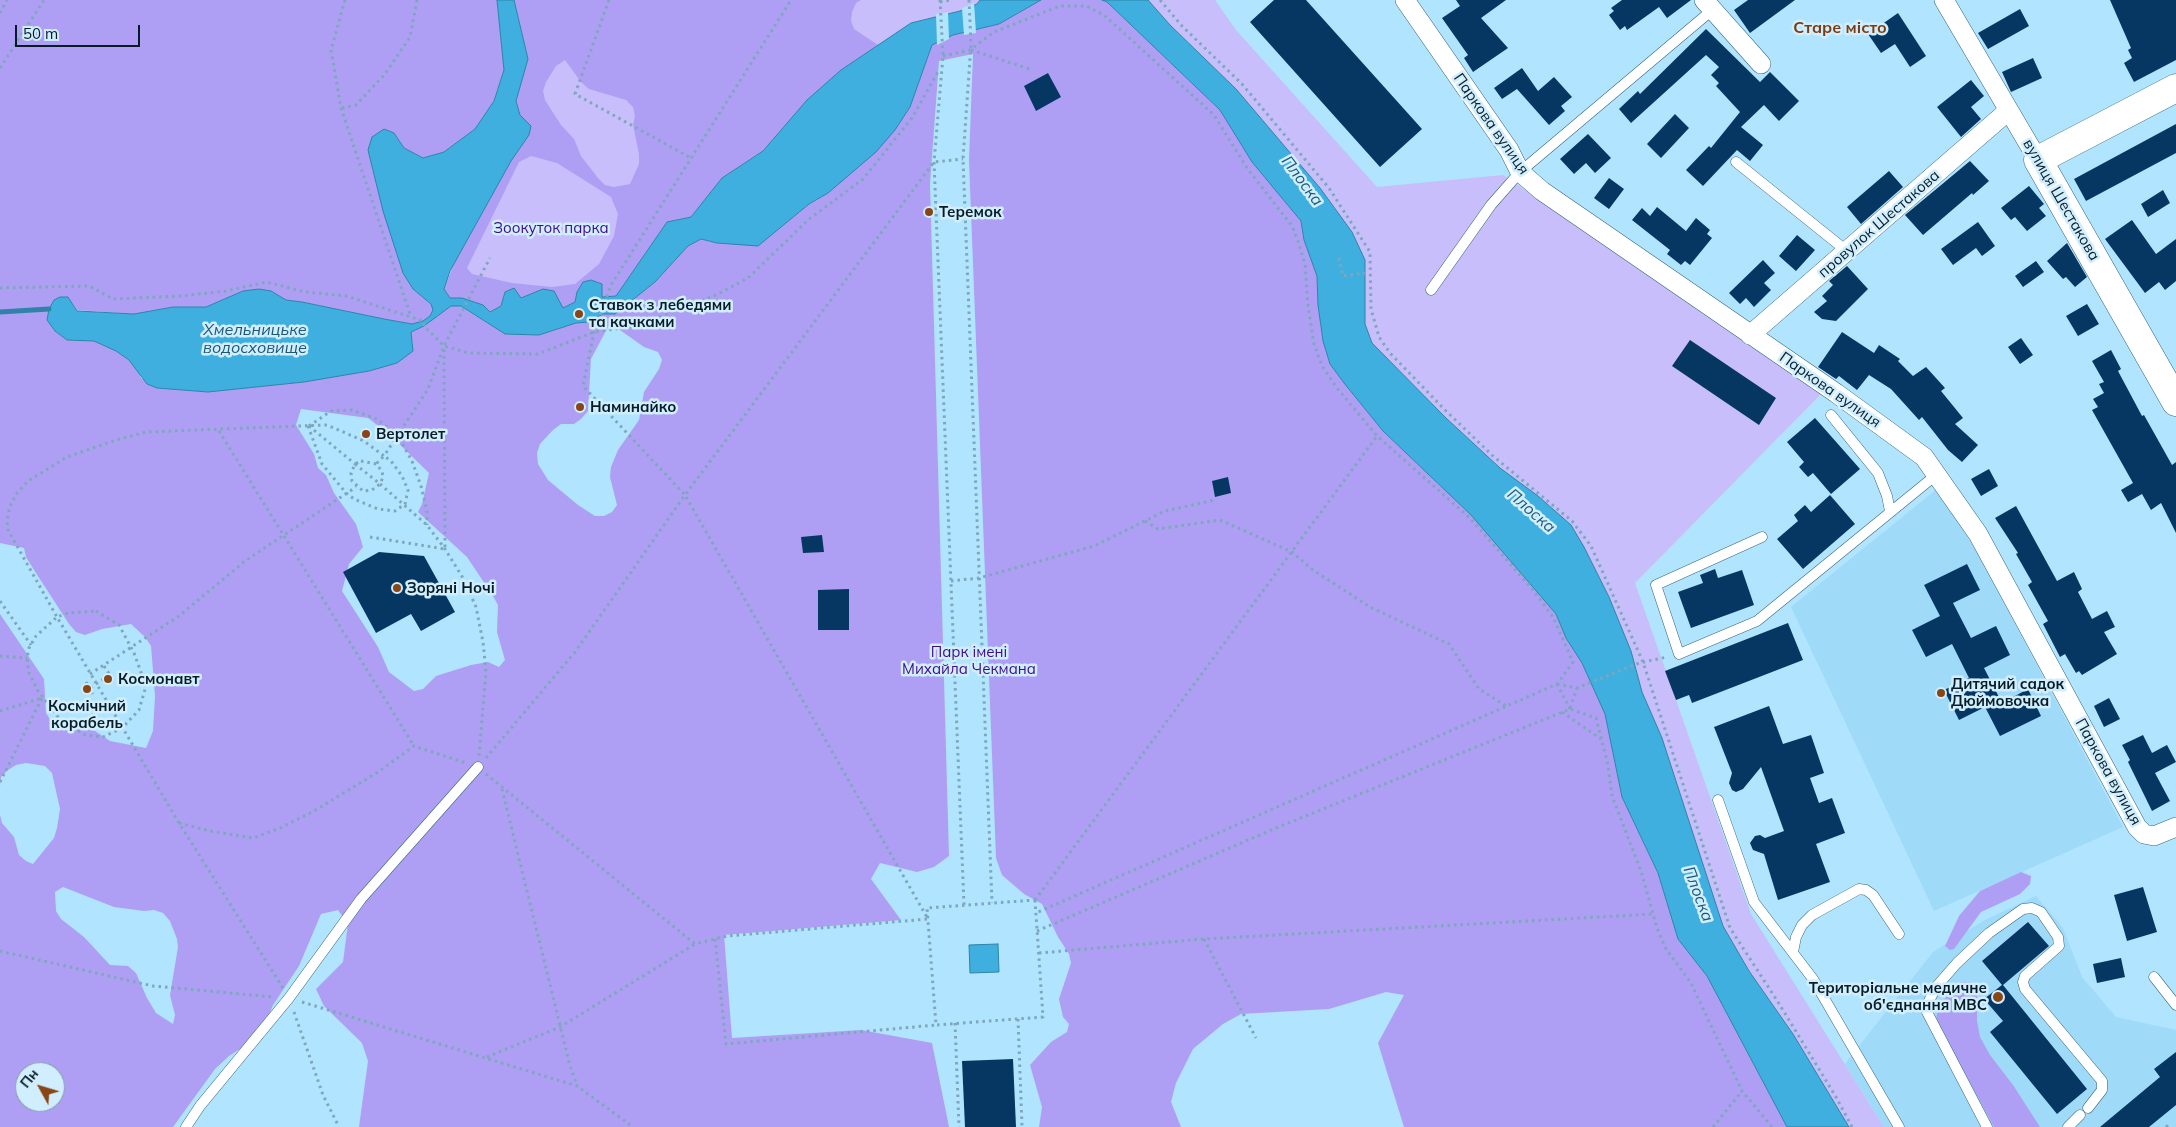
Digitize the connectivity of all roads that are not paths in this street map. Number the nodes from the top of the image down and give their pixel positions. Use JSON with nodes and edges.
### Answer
{"nodes":[{"id":1,"x":1405,"y":0,"type":"edge"},
{"id":2,"x":1944,"y":0,"type":"edge"},
{"id":3,"x":1708,"y":5,"type":"edge"},
{"id":4,"x":1761,"y":64,"type":"dead end"},
{"id":5,"x":2176,"y":88,"type":"edge"},
{"id":6,"x":2008,"y":111,"type":"junction"},
{"id":7,"x":2038,"y":160,"type":"junction"},
{"id":8,"x":1736,"y":162,"type":"dead end"},
{"id":9,"x":1520,"y":172,"type":"junction"},
{"id":10,"x":1848,"y":252,"type":"junction"},
{"id":11,"x":1431,"y":290,"type":"dead end"},
{"id":12,"x":1750,"y":335,"type":"junction"},
{"id":13,"x":2176,"y":402,"type":"edge"},
{"id":14,"x":1830,"y":415,"type":"dead end"},
{"id":15,"x":1936,"y":474,"type":"junction"},
{"id":16,"x":1890,"y":511,"type":"junction"},
{"id":17,"x":1762,"y":537,"type":"dead end"},
{"id":18,"x":478,"y":767,"type":"road end"},
{"id":19,"x":1718,"y":800,"type":"dead end"},
{"id":20,"x":2176,"y":826,"type":"edge"},
{"id":21,"x":1899,"y":934,"type":"dead end"},
{"id":22,"x":1793,"y":952,"type":"junction"},
{"id":23,"x":2154,"y":977,"type":"dead end"},
{"id":24,"x":2176,"y":1005,"type":"edge"},
{"id":25,"x":2088,"y":1108,"type":"dead end"},
{"id":26,"x":2080,"y":1115,"type":"dead end"},
{"id":27,"x":186,"y":1127,"type":"edge"},
{"id":28,"x":1899,"y":1127,"type":"edge"},
{"id":29,"x":1986,"y":1127,"type":"edge"},
{"id":30,"x":2068,"y":1127,"type":"edge"}],
"edges":[{"from":1,"to":9,"type":"street","name":"Паркова вулиця"},
{"from":2,"to":6,"type":"street","name":"вулиця Шестакова"},
{"from":3,"to":4,"type":"street"},
{"from":3,"to":9,"type":"lane"},
{"from":5,"to":7,"type":"street"},
{"from":6,"to":7,"type":"street","name":"вулиця Шестакова"},
{"from":6,"to":10,"type":"street","name":"провулок Шестакова"},
{"from":7,"to":13,"type":"street","name":"вулиця Шестакова"},
{"from":8,"to":10,"type":"lane"},
{"from":9,"to":11,"type":"lane"},
{"from":9,"to":12,"type":"street","name":"Паркова вулиця"},
{"from":10,"to":12,"type":"street","name":"провулок Шестакова"},
{"from":12,"to":15,"type":"street","name":"Паркова вулиця"},
{"from":14,"to":16,"type":"lane"},
{"from":15,"to":16,"type":"lane"},
{"from":15,"to":20,"type":"street","name":"Паркова вулиця"},
{"from":16,"to":17,"type":"lane"},
{"from":18,"to":27,"type":"lane"},
{"from":19,"to":22,"type":"lane"},
{"from":21,"to":22,"type":"lane"},
{"from":22,"to":28,"type":"lane"},
{"from":23,"to":24,"type":"lane"},
{"from":25,"to":29,"type":"lane"},
{"from":26,"to":30,"type":"lane"}]}
